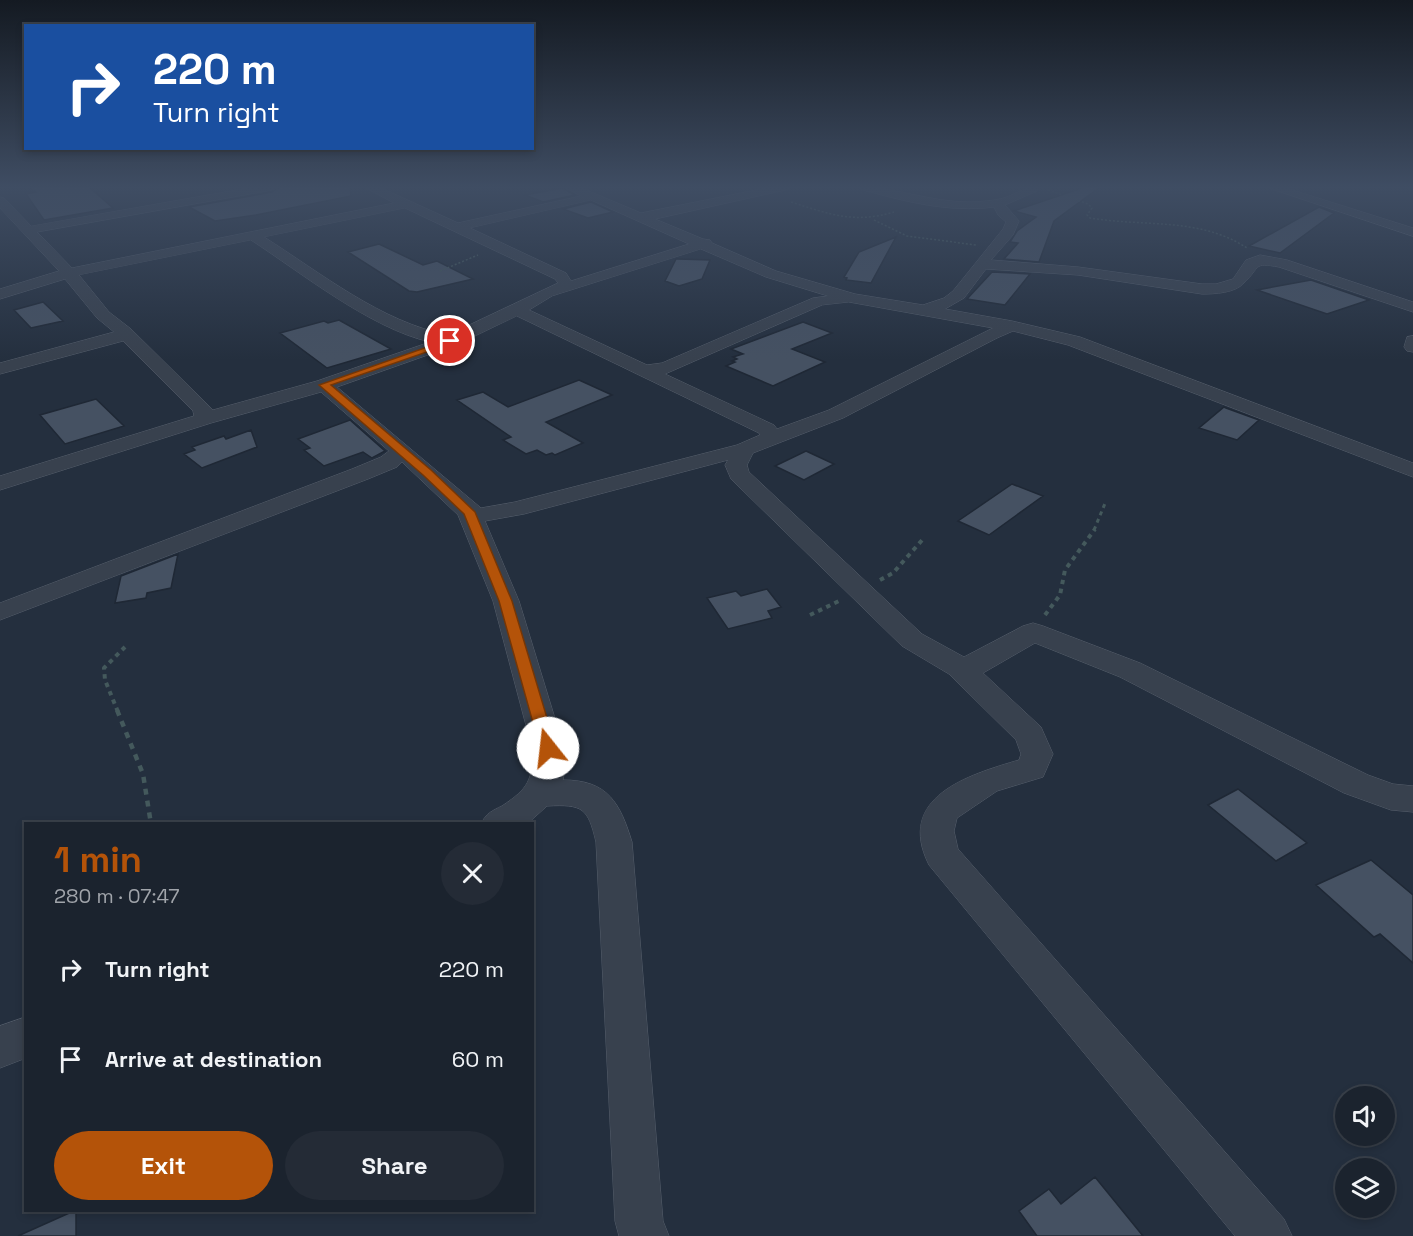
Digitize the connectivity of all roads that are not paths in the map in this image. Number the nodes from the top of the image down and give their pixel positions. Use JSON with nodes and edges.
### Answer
{"nodes":[{"id":1,"x":42,"y":245,"type":"edge"},
{"id":2,"x":214,"y":245,"type":"edge"},
{"id":3,"x":267,"y":245,"type":"edge"},
{"id":4,"x":495,"y":245,"type":"edge"},
{"id":5,"x":700,"y":245,"type":"edge"},
{"id":6,"x":709,"y":245,"type":"edge"},
{"id":7,"x":996,"y":245,"type":"edge"},
{"id":8,"x":982,"y":264,"type":"junction"},
{"id":9,"x":71,"y":276,"type":"junction"},
{"id":10,"x":558,"y":290,"type":"junction"},
{"id":11,"x":0,"y":294,"type":"edge"},
{"id":12,"x":821,"y":296,"type":"junction"},
{"id":13,"x":1413,"y":307,"type":"edge"},
{"id":14,"x":516,"y":310,"type":"junction"},
{"id":15,"x":923,"y":310,"type":"junction"},
{"id":16,"x":1012,"y":326,"type":"junction"},
{"id":17,"x":125,"y":333,"type":"junction"},
{"id":18,"x":450,"y":341,"type":"junction"},
{"id":19,"x":1413,"y":341,"type":"edge"},
{"id":20,"x":1413,"y":347,"type":"edge"},
{"id":21,"x":0,"y":369,"type":"edge"},
{"id":22,"x":643,"y":371,"type":"junction"},
{"id":23,"x":324,"y":385,"type":"junction"},
{"id":24,"x":204,"y":419,"type":"junction"},
{"id":25,"x":772,"y":438,"type":"junction"},
{"id":26,"x":744,"y":449,"type":"junction"},
{"id":27,"x":402,"y":451,"type":"junction"},
{"id":28,"x":1413,"y":470,"type":"edge"},
{"id":29,"x":0,"y":483,"type":"edge"},
{"id":30,"x":469,"y":512,"type":"junction"},
{"id":31,"x":0,"y":612,"type":"edge"},
{"id":32,"x":959,"y":667,"type":"junction"},
{"id":33,"x":539,"y":793,"type":"junction"},
{"id":34,"x":1413,"y":799,"type":"edge"},
{"id":35,"x":502,"y":822,"type":"edge"},
{"id":36,"x":24,"y":1037,"type":"edge"},
{"id":37,"x":0,"y":1047,"type":"edge"},
{"id":38,"x":644,"y":1236,"type":"edge"},
{"id":39,"x":1268,"y":1236,"type":"edge"}],
"edges":[{"from":1,"to":9,"type":"street"},
{"from":2,"to":9,"type":"street"},
{"from":3,"to":18,"type":"street"},
{"from":4,"to":10,"type":"street"},
{"from":5,"to":10,"type":"street"},
{"from":6,"to":12,"type":"street"},
{"from":7,"to":8,"type":"street"},
{"from":8,"to":13,"type":"street"},
{"from":8,"to":15,"type":"street"},
{"from":9,"to":11,"type":"street"},
{"from":9,"to":17,"type":"street"},
{"from":10,"to":14,"type":"street"},
{"from":12,"to":15,"type":"street"},
{"from":12,"to":22,"type":"street"},
{"from":14,"to":18,"type":"street"},
{"from":14,"to":22,"type":"street"},
{"from":15,"to":16,"type":"street"},
{"from":16,"to":25,"type":"street"},
{"from":16,"to":28,"type":"street"},
{"from":17,"to":21,"type":"street"},
{"from":17,"to":24,"type":"street"},
{"from":18,"to":23,"type":"street"},
{"from":19,"to":20,"type":"street"},
{"from":22,"to":25,"type":"street"},
{"from":23,"to":24,"type":"street"},
{"from":23,"to":27,"type":"street"},
{"from":24,"to":29,"type":"street"},
{"from":25,"to":26,"type":"street"},
{"from":26,"to":30,"type":"street"},
{"from":26,"to":32,"type":"street"},
{"from":27,"to":30,"type":"street"},
{"from":27,"to":31,"type":"street"},
{"from":30,"to":33,"type":"street"},
{"from":32,"to":34,"type":"street"},
{"from":32,"to":39,"type":"street"},
{"from":33,"to":35,"type":"street"},
{"from":33,"to":38,"type":"street"},
{"from":36,"to":37,"type":"street"}]}
